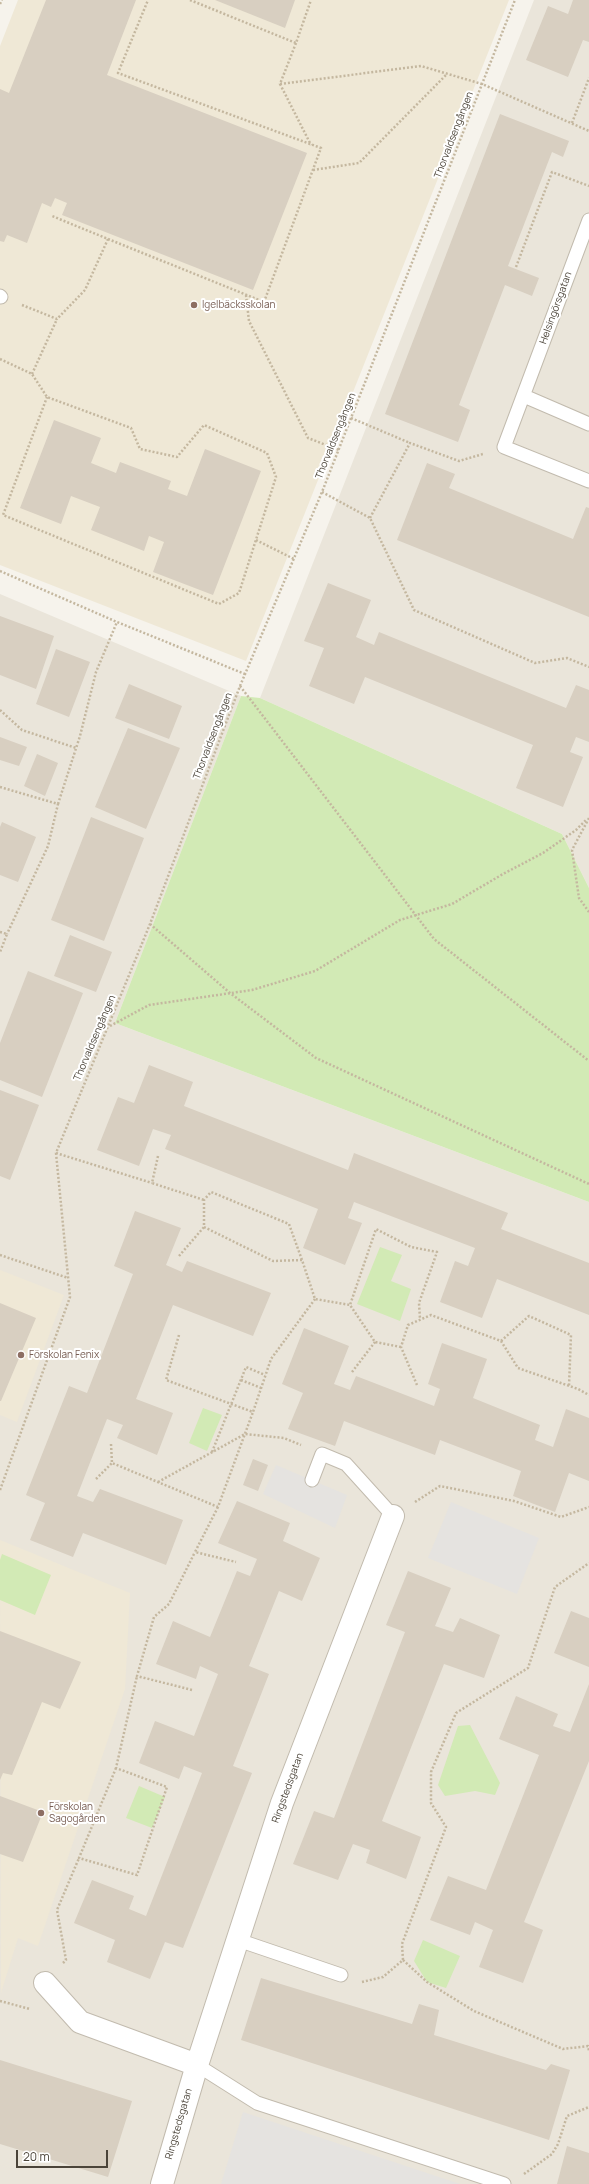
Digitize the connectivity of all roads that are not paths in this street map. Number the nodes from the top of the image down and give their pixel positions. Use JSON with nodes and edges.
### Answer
{"nodes":[{"id":1,"x":589,"y":220,"type":"edge"},
{"id":2,"x":524,"y":396,"type":"junction"},
{"id":3,"x":589,"y":424,"type":"edge"},
{"id":4,"x":589,"y":481,"type":"edge"},
{"id":5,"x":312,"y":1480,"type":"dead end"},
{"id":6,"x":393,"y":1516,"type":"joint"},
{"id":7,"x":238,"y":1940,"type":"junction"},
{"id":8,"x":341,"y":1975,"type":"road end"},
{"id":9,"x":45,"y":1983,"type":"road end"},
{"id":10,"x":197,"y":2065,"type":"junction"},
{"id":11,"x":162,"y":2184,"type":"edge"},
{"id":12,"x":504,"y":2184,"type":"edge"}],
"edges":[{"from":1,"to":2,"type":"lane","name":"Helsingörsgatan"},
{"from":2,"to":3,"type":"lane"},
{"from":2,"to":4,"type":"lane","name":"Helsingörsgatan"},
{"from":5,"to":6,"type":"lane"},
{"from":6,"to":7,"type":"street","name":"Ringstedsgatan"},
{"from":7,"to":8,"type":"lane"},
{"from":7,"to":10,"type":"street","name":"Ringstedsgatan"},
{"from":9,"to":10,"type":"street"},
{"from":10,"to":11,"type":"street","name":"Ringstedsgatan"},
{"from":10,"to":12,"type":"lane"}]}
